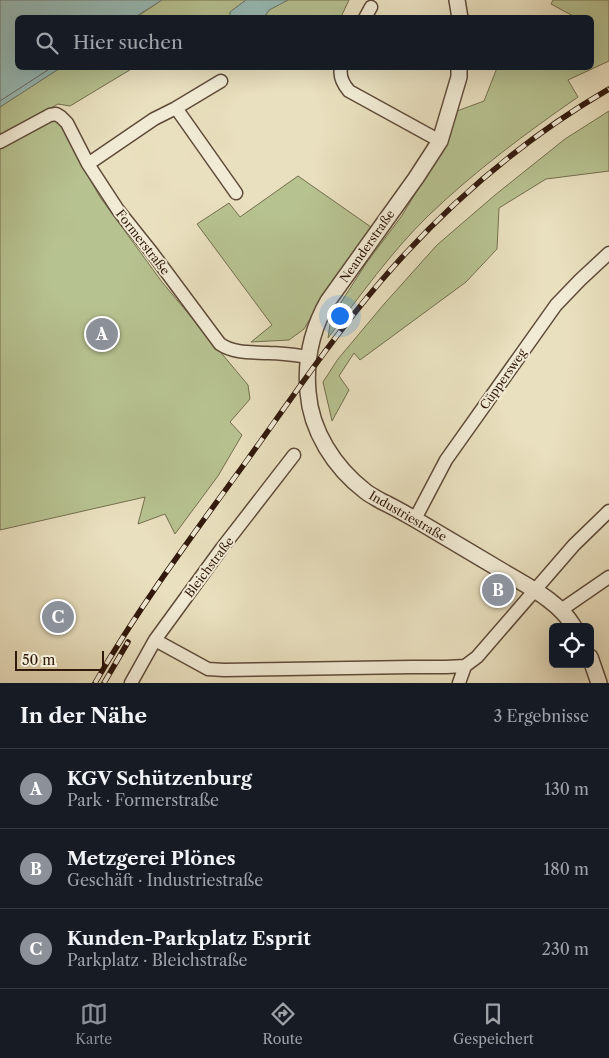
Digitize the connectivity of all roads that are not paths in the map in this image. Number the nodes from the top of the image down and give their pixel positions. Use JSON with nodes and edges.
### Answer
{"nodes":[{"id":1,"x":457,"y":0,"type":"edge"},
{"id":2,"x":460,"y":15,"type":"edge"},
{"id":3,"x":340,"y":70,"type":"edge"},
{"id":4,"x":459,"y":70,"type":"edge"},
{"id":5,"x":222,"y":81,"type":"dead end"},
{"id":6,"x":176,"y":108,"type":"junction"},
{"id":7,"x":440,"y":141,"type":"junction"},
{"id":8,"x":0,"y":142,"type":"edge"},
{"id":9,"x":88,"y":164,"type":"junction"},
{"id":10,"x":236,"y":193,"type":"dead end"},
{"id":11,"x":609,"y":254,"type":"edge"},
{"id":12,"x":308,"y":357,"type":"junction"},
{"id":13,"x":294,"y":456,"type":"dead end"},
{"id":14,"x":609,"y":511,"type":"edge"},
{"id":15,"x":415,"y":519,"type":"junction"},
{"id":16,"x":609,"y":577,"type":"edge"},
{"id":17,"x":535,"y":590,"type":"junction"},
{"id":18,"x":561,"y":610,"type":"junction"},
{"id":19,"x":571,"y":623,"type":"edge"},
{"id":20,"x":155,"y":640,"type":"junction"},
{"id":21,"x":465,"y":666,"type":"junction"},
{"id":22,"x":594,"y":667,"type":"edge"},
{"id":23,"x":131,"y":683,"type":"edge"},
{"id":24,"x":459,"y":683,"type":"edge"},
{"id":25,"x":600,"y":683,"type":"edge"}],
"edges":[{"from":1,"to":2,"type":"street"},
{"from":3,"to":7,"type":"street"},
{"from":4,"to":7,"type":"street","name":"Neanderstraße"},
{"from":5,"to":6,"type":"street"},
{"from":6,"to":9,"type":"street"},
{"from":6,"to":10,"type":"street"},
{"from":7,"to":12,"type":"street","name":"Neanderstraße"},
{"from":8,"to":9,"type":"street","name":"Formerstraße"},
{"from":9,"to":12,"type":"street","name":"Formerstraße"},
{"from":11,"to":15,"type":"street","name":"Cüppersweg"},
{"from":12,"to":15,"type":"street","name":"Industriestraße"},
{"from":13,"to":20,"type":"street","name":"Bleichstraße"},
{"from":14,"to":17,"type":"street"},
{"from":15,"to":17,"type":"street","name":"Industriestraße"},
{"from":16,"to":18,"type":"street"},
{"from":17,"to":18,"type":"street","name":"Industriestraße"},
{"from":17,"to":21,"type":"street"},
{"from":18,"to":19,"type":"street","name":"Industriestraße"},
{"from":20,"to":21,"type":"street"},
{"from":20,"to":23,"type":"street","name":"Bleichstraße"},
{"from":21,"to":24,"type":"street"},
{"from":22,"to":25,"type":"street"}]}
